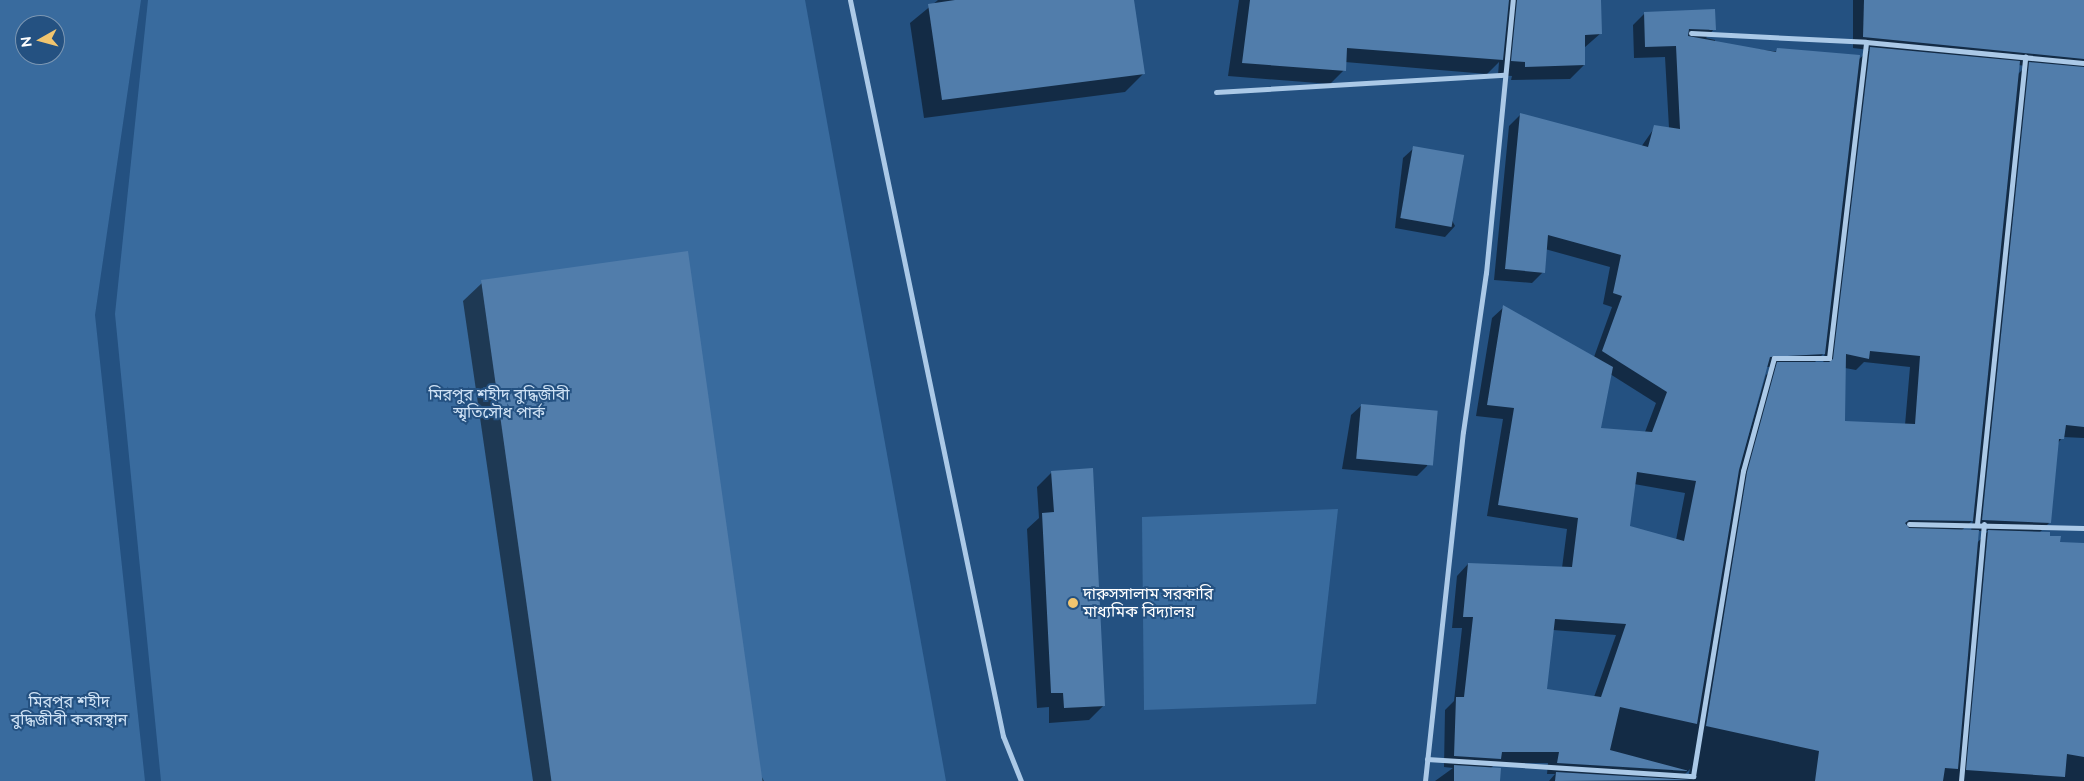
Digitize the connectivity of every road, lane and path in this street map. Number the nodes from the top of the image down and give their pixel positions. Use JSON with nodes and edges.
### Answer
{"nodes":[{"id":1,"x":850,"y":0,"type":"edge"},
{"id":2,"x":1513,"y":0,"type":"edge"},
{"id":3,"x":1692,"y":33,"type":"dead end"},
{"id":4,"x":1866,"y":42,"type":"junction"},
{"id":5,"x":2024,"y":56,"type":"junction"},
{"id":6,"x":2084,"y":63,"type":"edge"},
{"id":7,"x":1504,"y":75,"type":"junction"},
{"id":8,"x":1216,"y":92,"type":"dead end"},
{"id":9,"x":1909,"y":524,"type":"dead end"},
{"id":10,"x":1977,"y":524,"type":"junction"},
{"id":11,"x":1984,"y":524,"type":"junction"},
{"id":12,"x":2084,"y":528,"type":"edge"},
{"id":13,"x":1427,"y":760,"type":"junction"},
{"id":14,"x":1020,"y":781,"type":"edge"},
{"id":15,"x":1425,"y":781,"type":"edge"},
{"id":16,"x":1961,"y":781,"type":"edge"}],
"edges":[{"from":1,"to":14,"type":"street"},
{"from":2,"to":7,"type":"street"},
{"from":3,"to":4,"type":"street"},
{"from":4,"to":5,"type":"street"},
{"from":4,"to":13,"type":"street"},
{"from":5,"to":6,"type":"street"},
{"from":5,"to":10,"type":"street"},
{"from":7,"to":8,"type":"street"},
{"from":7,"to":13,"type":"street"},
{"from":9,"to":10,"type":"street"},
{"from":10,"to":11,"type":"street"},
{"from":11,"to":12,"type":"street"},
{"from":11,"to":16,"type":"street"},
{"from":13,"to":15,"type":"street"}]}
